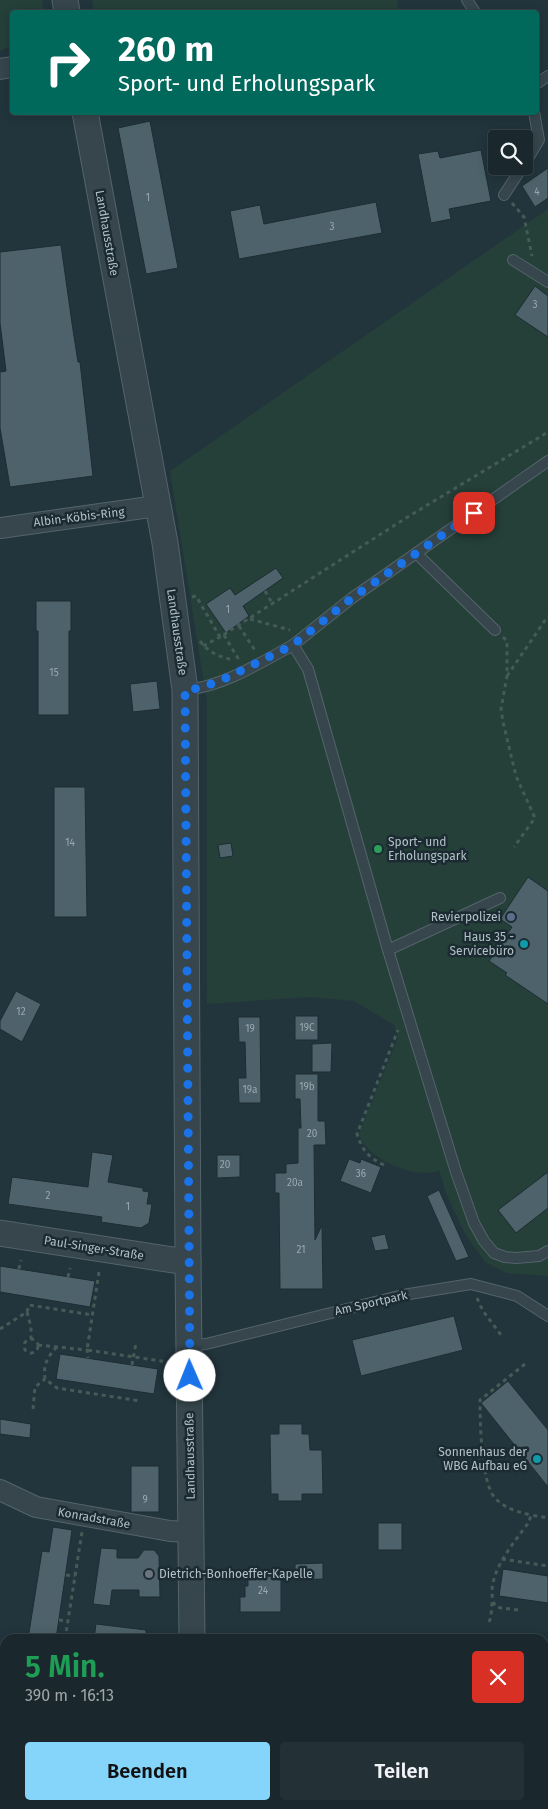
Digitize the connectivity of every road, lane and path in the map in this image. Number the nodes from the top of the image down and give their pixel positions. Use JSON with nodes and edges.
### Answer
{"nodes":[{"id":1,"x":87,"y":115,"type":"edge"},
{"id":2,"x":535,"y":115,"type":"edge"},
{"id":3,"x":533,"y":149,"type":"edge"},
{"id":4,"x":517,"y":175,"type":"edge"},
{"id":5,"x":504,"y":195,"type":"joint"},
{"id":6,"x":513,"y":260,"type":"dead end"},
{"id":7,"x":532,"y":272,"type":"junction"},
{"id":8,"x":548,"y":282,"type":"edge"},
{"id":9,"x":548,"y":432,"type":"edge"},
{"id":10,"x":548,"y":461,"type":"edge"},
{"id":11,"x":157,"y":506,"type":"junction"},
{"id":12,"x":0,"y":528,"type":"edge"},
{"id":13,"x":416,"y":553,"type":"junction"},
{"id":14,"x":265,"y":590,"type":"dead end"},
{"id":15,"x":190,"y":597,"type":"dead end"},
{"id":16,"x":272,"y":603,"type":"junction"},
{"id":17,"x":548,"y":616,"type":"edge"},
{"id":18,"x":250,"y":619,"type":"junction"},
{"id":19,"x":239,"y":626,"type":"junction"},
{"id":20,"x":495,"y":630,"type":"joint"},
{"id":21,"x":197,"y":633,"type":"dead end"},
{"id":22,"x":305,"y":634,"type":"junction"},
{"id":23,"x":222,"y":636,"type":"junction"},
{"id":24,"x":293,"y":645,"type":"junction"},
{"id":25,"x":204,"y":646,"type":"junction"},
{"id":26,"x":197,"y":649,"type":"dead end"},
{"id":27,"x":262,"y":661,"type":"junction"},
{"id":28,"x":506,"y":676,"type":"junction"},
{"id":29,"x":185,"y":690,"type":"junction"},
{"id":30,"x":514,"y":847,"type":"dead end"},
{"id":31,"x":500,"y":898,"type":"dead end"},
{"id":32,"x":388,"y":950,"type":"junction"},
{"id":33,"x":409,"y":1014,"type":"junction"},
{"id":34,"x":384,"y":1165,"type":"dead end"},
{"id":35,"x":0,"y":1233,"type":"edge"},
{"id":36,"x":548,"y":1251,"type":"edge"},
{"id":37,"x":21,"y":1260,"type":"dead end"},
{"id":38,"x":188,"y":1261,"type":"junction"},
{"id":39,"x":70,"y":1268,"type":"dead end"},
{"id":40,"x":19,"y":1269,"type":"dead end"},
{"id":41,"x":99,"y":1272,"type":"dead end"},
{"id":42,"x":68,"y":1277,"type":"dead end"},
{"id":43,"x":478,"y":1302,"type":"dead end"},
{"id":44,"x":27,"y":1312,"type":"junction"},
{"id":45,"x":93,"y":1315,"type":"junction"},
{"id":46,"x":548,"y":1316,"type":"edge"},
{"id":47,"x":0,"y":1329,"type":"edge"},
{"id":48,"x":501,"y":1335,"type":"dead end"},
{"id":49,"x":31,"y":1339,"type":"junction"},
{"id":50,"x":136,"y":1343,"type":"dead end"},
{"id":51,"x":38,"y":1345,"type":"junction"},
{"id":52,"x":57,"y":1347,"type":"junction"},
{"id":53,"x":86,"y":1350,"type":"junction"},
{"id":54,"x":182,"y":1354,"type":"junction"},
{"id":55,"x":134,"y":1357,"type":"junction"},
{"id":56,"x":88,"y":1358,"type":"dead end"},
{"id":57,"x":525,"y":1364,"type":"dead end"},
{"id":58,"x":132,"y":1365,"type":"dead end"},
{"id":59,"x":45,"y":1379,"type":"junction"},
{"id":60,"x":140,"y":1401,"type":"dead end"},
{"id":61,"x":33,"y":1409,"type":"dead end"},
{"id":62,"x":0,"y":1490,"type":"edge"},
{"id":63,"x":531,"y":1515,"type":"junction"},
{"id":64,"x":85,"y":1516,"type":"junction"},
{"id":65,"x":548,"y":1518,"type":"edge"},
{"id":66,"x":191,"y":1532,"type":"junction"},
{"id":67,"x":502,"y":1560,"type":"junction"},
{"id":68,"x":548,"y":1566,"type":"edge"},
{"id":69,"x":66,"y":1574,"type":"dead end"},
{"id":70,"x":75,"y":1576,"type":"junction"},
{"id":71,"x":492,"y":1600,"type":"junction"},
{"id":72,"x":518,"y":1610,"type":"dead end"},
{"id":73,"x":59,"y":1620,"type":"dead end"},
{"id":74,"x":68,"y":1621,"type":"junction"},
{"id":75,"x":489,"y":1622,"type":"dead end"},
{"id":76,"x":66,"y":1634,"type":"edge"},
{"id":77,"x":192,"y":1634,"type":"edge"}],
"edges":[{"from":1,"to":11,"type":"street","name":"Landhausstraße"},
{"from":2,"to":3,"type":"lane"},
{"from":4,"to":5,"type":"lane"},
{"from":5,"to":7,"type":"path"},
{"from":6,"to":7,"type":"lane"},
{"from":7,"to":8,"type":"lane"},
{"from":9,"to":16,"type":"path"},
{"from":10,"to":13,"type":"lane"},
{"from":11,"to":12,"type":"street","name":"Albin-Köbis-Ring"},
{"from":11,"to":29,"type":"street","name":"Landhausstraße"},
{"from":13,"to":20,"type":"lane"},
{"from":13,"to":22,"type":"lane"},
{"from":14,"to":16,"type":"path"},
{"from":15,"to":23,"type":"path"},
{"from":16,"to":18,"type":"path"},
{"from":17,"to":28,"type":"path"},
{"from":18,"to":19,"type":"path"},
{"from":18,"to":22,"type":"path"},
{"from":19,"to":23,"type":"path"},
{"from":19,"to":27,"type":"path"},
{"from":20,"to":28,"type":"path"},
{"from":21,"to":25,"type":"path"},
{"from":22,"to":24,"type":"lane"},
{"from":23,"to":25,"type":"path"},
{"from":23,"to":25,"type":"path"},
{"from":24,"to":27,"type":"lane"},
{"from":24,"to":32,"type":"lane"},
{"from":25,"to":26,"type":"path"},
{"from":27,"to":29,"type":"lane"},
{"from":28,"to":30,"type":"path"},
{"from":29,"to":38,"type":"street","name":"Landhausstraße"},
{"from":31,"to":32,"type":"lane"},
{"from":32,"to":33,"type":"lane"},
{"from":33,"to":34,"type":"path"},
{"from":33,"to":36,"type":"lane"},
{"from":35,"to":38,"type":"street","name":"Paul-Singer-Straße"},
{"from":37,"to":40,"type":"path"},
{"from":38,"to":54,"type":"street","name":"Landhausstraße"},
{"from":39,"to":42,"type":"path"},
{"from":41,"to":45,"type":"path"},
{"from":43,"to":48,"type":"path"},
{"from":44,"to":45,"type":"path"},
{"from":44,"to":47,"type":"path"},
{"from":44,"to":49,"type":"path"},
{"from":45,"to":53,"type":"path"},
{"from":46,"to":54,"type":"lane","name":"Am Sportpark"},
{"from":49,"to":51,"type":"path"},
{"from":49,"to":51,"type":"path"},
{"from":50,"to":55,"type":"path"},
{"from":51,"to":52,"type":"path"},
{"from":52,"to":53,"type":"path"},
{"from":52,"to":59,"type":"path"},
{"from":53,"to":55,"type":"path"},
{"from":53,"to":56,"type":"path"},
{"from":54,"to":55,"type":"path"},
{"from":54,"to":66,"type":"street","name":"Landhausstraße"},
{"from":55,"to":58,"type":"path"},
{"from":57,"to":63,"type":"path"},
{"from":59,"to":60,"type":"path"},
{"from":59,"to":61,"type":"path"},
{"from":62,"to":64,"type":"street","name":"Konradstraße"},
{"from":63,"to":65,"type":"path"},
{"from":63,"to":67,"type":"path"},
{"from":64,"to":66,"type":"street","name":"Konradstraße"},
{"from":64,"to":70,"type":"path"},
{"from":66,"to":77,"type":"street","name":"Landhausstraße"},
{"from":67,"to":68,"type":"path"},
{"from":67,"to":71,"type":"path"},
{"from":69,"to":70,"type":"path"},
{"from":70,"to":74,"type":"path"},
{"from":71,"to":72,"type":"path"},
{"from":71,"to":75,"type":"path"},
{"from":73,"to":74,"type":"path"},
{"from":74,"to":76,"type":"path"}]}
